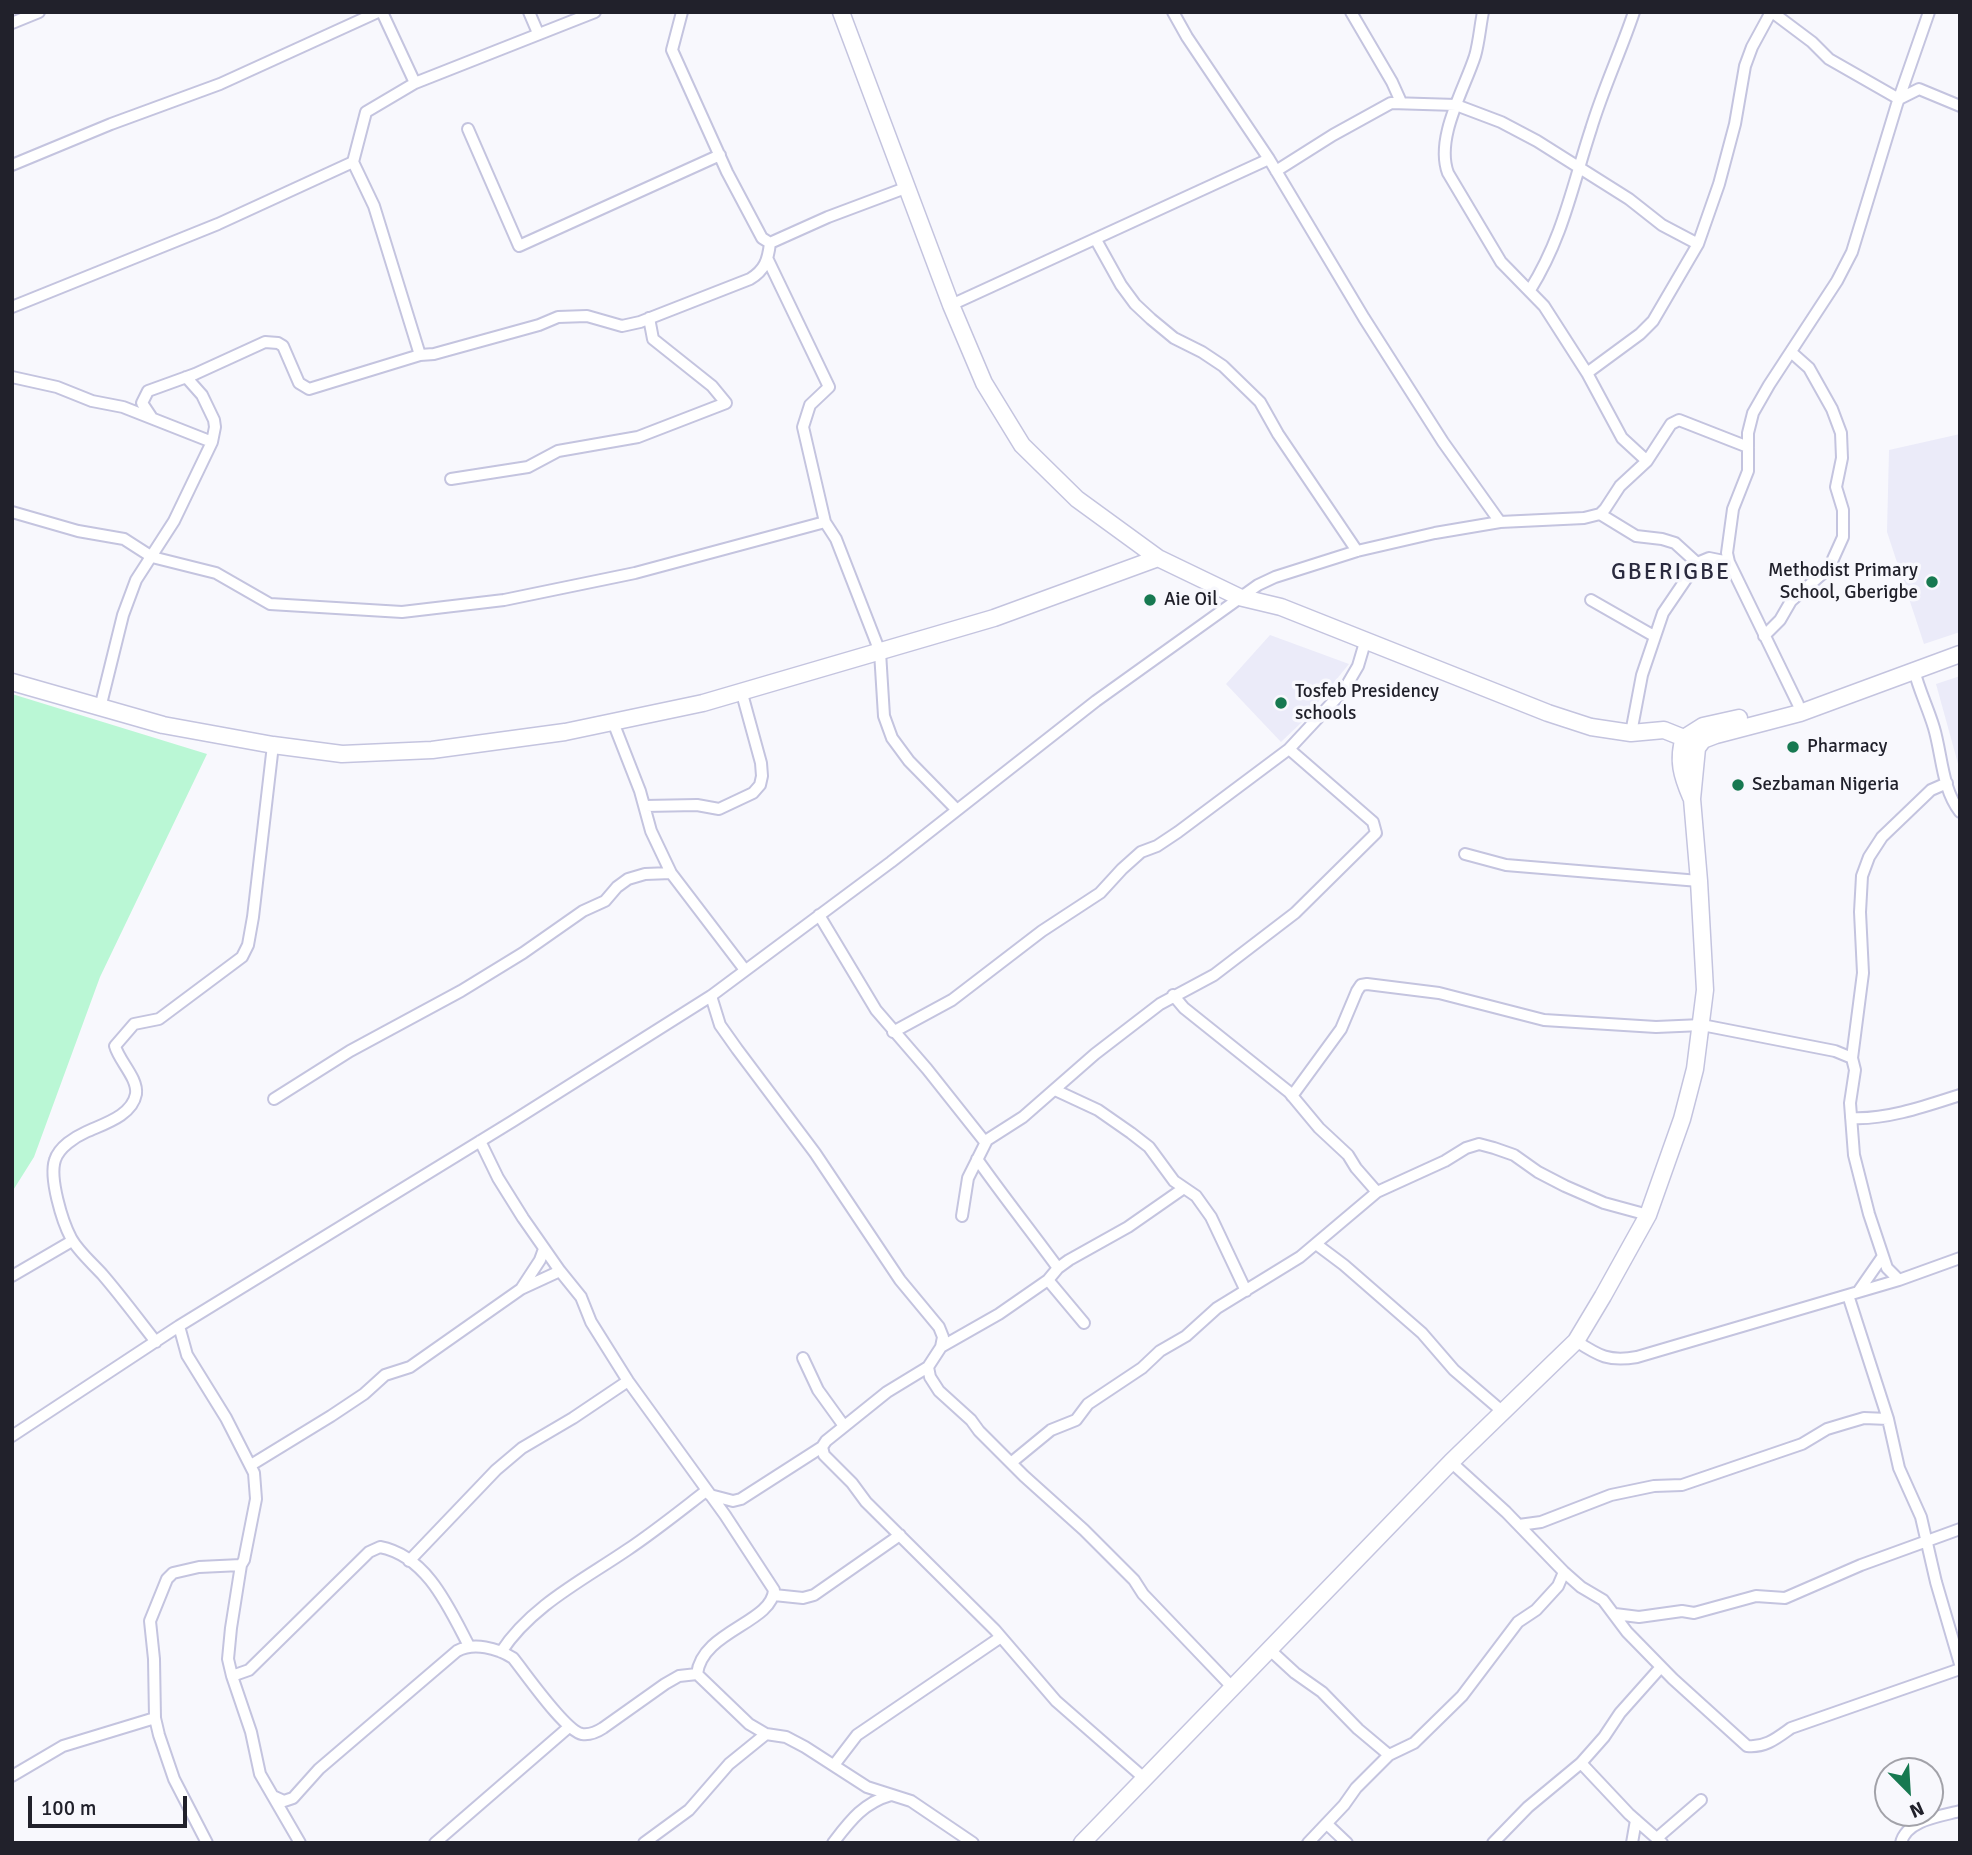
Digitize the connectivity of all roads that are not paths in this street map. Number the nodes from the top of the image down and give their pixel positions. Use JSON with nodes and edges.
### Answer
{"nodes":[{"id":1,"x":39,"y":12,"type":"edge"},
{"id":2,"x":380,"y":12,"type":"edge"},
{"id":3,"x":529,"y":12,"type":"edge"},
{"id":4,"x":595,"y":12,"type":"edge"},
{"id":5,"x":682,"y":12,"type":"edge"},
{"id":6,"x":841,"y":12,"type":"edge"},
{"id":7,"x":1173,"y":12,"type":"edge"},
{"id":8,"x":1483,"y":12,"type":"edge"},
{"id":9,"x":1634,"y":12,"type":"edge"},
{"id":10,"x":1772,"y":12,"type":"edge"},
{"id":11,"x":1929,"y":12,"type":"edge"},
{"id":12,"x":1353,"y":14,"type":"edge"},
{"id":13,"x":12,"y":23,"type":"edge"},
{"id":14,"x":538,"y":33,"type":"junction"},
{"id":15,"x":415,"y":83,"type":"junction"},
{"id":16,"x":1899,"y":99,"type":"junction"},
{"id":17,"x":1401,"y":102,"type":"junction"},
{"id":18,"x":1456,"y":105,"type":"junction"},
{"id":19,"x":1960,"y":106,"type":"edge"},
{"id":20,"x":468,"y":128,"type":"dead end"},
{"id":21,"x":720,"y":155,"type":"junction"},
{"id":22,"x":1269,"y":159,"type":"junction"},
{"id":23,"x":354,"y":162,"type":"junction"},
{"id":24,"x":12,"y":165,"type":"edge"},
{"id":25,"x":1579,"y":166,"type":"junction"},
{"id":26,"x":1276,"y":172,"type":"junction"},
{"id":27,"x":908,"y":187,"type":"junction"},
{"id":28,"x":1096,"y":240,"type":"junction"},
{"id":29,"x":770,"y":243,"type":"junction"},
{"id":30,"x":1698,"y":244,"type":"junction"},
{"id":31,"x":768,"y":260,"type":"junction"},
{"id":32,"x":1530,"y":290,"type":"junction"},
{"id":33,"x":951,"y":305,"type":"junction"},
{"id":34,"x":12,"y":307,"type":"edge"},
{"id":35,"x":649,"y":318,"type":"junction"},
{"id":36,"x":1791,"y":352,"type":"junction"},
{"id":37,"x":420,"y":355,"type":"junction"},
{"id":38,"x":1587,"y":373,"type":"junction"},
{"id":39,"x":12,"y":377,"type":"edge"},
{"id":40,"x":186,"y":377,"type":"junction"},
{"id":41,"x":152,"y":418,"type":"junction"},
{"id":42,"x":212,"y":442,"type":"junction"},
{"id":43,"x":1748,"y":447,"type":"junction"},
{"id":44,"x":1647,"y":461,"type":"junction"},
{"id":45,"x":450,"y":480,"type":"dead end"},
{"id":46,"x":12,"y":512,"type":"edge"},
{"id":47,"x":1600,"y":514,"type":"junction"},
{"id":48,"x":825,"y":522,"type":"junction"},
{"id":49,"x":1500,"y":522,"type":"junction"},
{"id":50,"x":1357,"y":551,"type":"junction"},
{"id":51,"x":152,"y":557,"type":"junction"},
{"id":52,"x":1158,"y":558,"type":"junction"},
{"id":53,"x":1729,"y":562,"type":"junction"},
{"id":54,"x":1697,"y":563,"type":"junction"},
{"id":55,"x":1239,"y":597,"type":"junction"},
{"id":56,"x":1591,"y":600,"type":"dead end"},
{"id":57,"x":1654,"y":636,"type":"junction"},
{"id":58,"x":1764,"y":636,"type":"junction"},
{"id":59,"x":1366,"y":639,"type":"junction"},
{"id":60,"x":1960,"y":644,"type":"edge"},
{"id":61,"x":880,"y":652,"type":"junction"},
{"id":62,"x":1960,"y":654,"type":"edge"},
{"id":63,"x":1914,"y":670,"type":"junction"},
{"id":64,"x":12,"y":682,"type":"edge"},
{"id":65,"x":741,"y":690,"type":"junction"},
{"id":66,"x":1798,"y":704,"type":"junction"},
{"id":67,"x":100,"y":708,"type":"junction"},
{"id":68,"x":613,"y":722,"type":"junction"},
{"id":69,"x":1631,"y":733,"type":"junction"},
{"id":70,"x":1684,"y":738,"type":"junction"},
{"id":71,"x":273,"y":745,"type":"junction"},
{"id":72,"x":1289,"y":748,"type":"junction"},
{"id":73,"x":1947,"y":783,"type":"junction"},
{"id":74,"x":1692,"y":799,"type":"junction"},
{"id":75,"x":645,"y":806,"type":"junction"},
{"id":76,"x":957,"y":810,"type":"junction"},
{"id":77,"x":1960,"y":812,"type":"edge"},
{"id":78,"x":1465,"y":854,"type":"dead end"},
{"id":79,"x":671,"y":873,"type":"junction"},
{"id":80,"x":1699,"y":881,"type":"junction"},
{"id":81,"x":819,"y":915,"type":"junction"},
{"id":82,"x":745,"y":970,"type":"junction"},
{"id":83,"x":1173,"y":995,"type":"junction"},
{"id":84,"x":711,"y":996,"type":"junction"},
{"id":85,"x":1702,"y":1025,"type":"junction"},
{"id":86,"x":893,"y":1032,"type":"junction"},
{"id":87,"x":1852,"y":1058,"type":"junction"},
{"id":88,"x":1055,"y":1090,"type":"junction"},
{"id":89,"x":1292,"y":1096,"type":"junction"},
{"id":90,"x":1960,"y":1096,"type":"edge"},
{"id":91,"x":274,"y":1099,"type":"dead end"},
{"id":92,"x":1851,"y":1118,"type":"junction"},
{"id":93,"x":480,"y":1141,"type":"junction"},
{"id":94,"x":985,"y":1142,"type":"junction"},
{"id":95,"x":977,"y":1159,"type":"junction"},
{"id":96,"x":1184,"y":1188,"type":"junction"},
{"id":97,"x":1377,"y":1192,"type":"junction"},
{"id":98,"x":1648,"y":1215,"type":"junction"},
{"id":99,"x":962,"y":1216,"type":"dead end"},
{"id":100,"x":72,"y":1241,"type":"junction"},
{"id":101,"x":1316,"y":1244,"type":"junction"},
{"id":102,"x":544,"y":1249,"type":"junction"},
{"id":103,"x":1883,"y":1256,"type":"junction"},
{"id":104,"x":1960,"y":1258,"type":"edge"},
{"id":105,"x":1058,"y":1268,"type":"junction"},
{"id":106,"x":559,"y":1271,"type":"junction"},
{"id":107,"x":12,"y":1276,"type":"edge"},
{"id":108,"x":1048,"y":1280,"type":"junction"},
{"id":109,"x":1899,"y":1280,"type":"junction"},
{"id":110,"x":522,"y":1289,"type":"junction"},
{"id":111,"x":1246,"y":1291,"type":"junction"},
{"id":112,"x":1853,"y":1294,"type":"junction"},
{"id":113,"x":1084,"y":1323,"type":"dead end"},
{"id":114,"x":179,"y":1326,"type":"junction"},
{"id":115,"x":156,"y":1342,"type":"junction"},
{"id":116,"x":1576,"y":1342,"type":"junction"},
{"id":117,"x":942,"y":1347,"type":"junction"},
{"id":118,"x":803,"y":1358,"type":"dead end"},
{"id":119,"x":928,"y":1367,"type":"junction"},
{"id":120,"x":628,"y":1381,"type":"junction"},
{"id":121,"x":1503,"y":1412,"type":"junction"},
{"id":122,"x":1888,"y":1419,"type":"junction"},
{"id":123,"x":844,"y":1426,"type":"junction"},
{"id":124,"x":12,"y":1436,"type":"edge"},
{"id":125,"x":822,"y":1447,"type":"junction"},
{"id":126,"x":1012,"y":1462,"type":"junction"},
{"id":127,"x":1451,"y":1462,"type":"junction"},
{"id":128,"x":251,"y":1465,"type":"junction"},
{"id":129,"x":708,"y":1493,"type":"junction"},
{"id":130,"x":727,"y":1500,"type":"junction"},
{"id":131,"x":725,"y":1515,"type":"junction"},
{"id":132,"x":1518,"y":1525,"type":"junction"},
{"id":133,"x":1960,"y":1529,"type":"edge"},
{"id":134,"x":900,"y":1535,"type":"junction"},
{"id":135,"x":1928,"y":1541,"type":"junction"},
{"id":136,"x":409,"y":1561,"type":"junction"},
{"id":137,"x":241,"y":1565,"type":"junction"},
{"id":138,"x":1564,"y":1572,"type":"junction"},
{"id":139,"x":774,"y":1595,"type":"junction"},
{"id":140,"x":1615,"y":1614,"type":"junction"},
{"id":141,"x":1001,"y":1637,"type":"junction"},
{"id":142,"x":469,"y":1646,"type":"junction"},
{"id":143,"x":1270,"y":1650,"type":"junction"},
{"id":144,"x":501,"y":1652,"type":"junction"},
{"id":145,"x":1661,"y":1667,"type":"junction"},
{"id":146,"x":1960,"y":1667,"type":"edge"},
{"id":147,"x":697,"y":1675,"type":"junction"},
{"id":148,"x":232,"y":1676,"type":"junction"},
{"id":149,"x":1233,"y":1688,"type":"junction"},
{"id":150,"x":155,"y":1718,"type":"junction"},
{"id":151,"x":569,"y":1727,"type":"junction"},
{"id":152,"x":766,"y":1734,"type":"junction"},
{"id":153,"x":1389,"y":1755,"type":"junction"},
{"id":154,"x":1581,"y":1763,"type":"junction"},
{"id":155,"x":834,"y":1765,"type":"junction"},
{"id":156,"x":12,"y":1776,"type":"edge"},
{"id":157,"x":1144,"y":1778,"type":"junction"},
{"id":158,"x":894,"y":1794,"type":"junction"},
{"id":159,"x":273,"y":1796,"type":"junction"},
{"id":160,"x":1701,"y":1800,"type":"dead end"},
{"id":161,"x":1960,"y":1811,"type":"edge"},
{"id":162,"x":1636,"y":1820,"type":"junction"},
{"id":163,"x":1327,"y":1824,"type":"junction"},
{"id":164,"x":1659,"y":1840,"type":"edge"},
{"id":165,"x":439,"y":1841,"type":"edge"},
{"id":166,"x":207,"y":1843,"type":"edge"},
{"id":167,"x":300,"y":1843,"type":"edge"},
{"id":168,"x":644,"y":1843,"type":"edge"},
{"id":169,"x":833,"y":1843,"type":"edge"},
{"id":170,"x":973,"y":1843,"type":"edge"},
{"id":171,"x":1082,"y":1843,"type":"edge"},
{"id":172,"x":1308,"y":1843,"type":"edge"},
{"id":173,"x":1347,"y":1843,"type":"edge"},
{"id":174,"x":1493,"y":1843,"type":"edge"},
{"id":175,"x":1632,"y":1843,"type":"edge"},
{"id":176,"x":1901,"y":1843,"type":"edge"}],
"edges":[{"from":1,"to":13,"type":"street"},
{"from":2,"to":15,"type":"street"},
{"from":2,"to":24,"type":"street"},
{"from":3,"to":14,"type":"street"},
{"from":4,"to":14,"type":"street"},
{"from":5,"to":21,"type":"street"},
{"from":6,"to":27,"type":"street"},
{"from":7,"to":22,"type":"street"},
{"from":8,"to":18,"type":"street"},
{"from":9,"to":25,"type":"street"},
{"from":10,"to":16,"type":"street"},
{"from":10,"to":30,"type":"street"},
{"from":11,"to":16,"type":"street"},
{"from":12,"to":17,"type":"street"},
{"from":14,"to":15,"type":"street"},
{"from":15,"to":23,"type":"street"},
{"from":16,"to":19,"type":"street"},
{"from":16,"to":36,"type":"street"},
{"from":17,"to":18,"type":"street"},
{"from":17,"to":26,"type":"street"},
{"from":18,"to":25,"type":"street"},
{"from":18,"to":32,"type":"street"},
{"from":20,"to":21,"type":"street"},
{"from":21,"to":29,"type":"street"},
{"from":22,"to":26,"type":"street"},
{"from":22,"to":28,"type":"street"},
{"from":23,"to":34,"type":"street"},
{"from":23,"to":37,"type":"street"},
{"from":25,"to":30,"type":"street"},
{"from":25,"to":32,"type":"street"},
{"from":26,"to":49,"type":"street"},
{"from":27,"to":29,"type":"street"},
{"from":27,"to":33,"type":"street"},
{"from":28,"to":33,"type":"street"},
{"from":28,"to":50,"type":"street"},
{"from":29,"to":31,"type":"street"},
{"from":30,"to":38,"type":"street"},
{"from":31,"to":35,"type":"street"},
{"from":31,"to":48,"type":"street"},
{"from":32,"to":38,"type":"street"},
{"from":33,"to":52,"type":"street"},
{"from":35,"to":37,"type":"street"},
{"from":35,"to":45,"type":"street"},
{"from":36,"to":43,"type":"street"},
{"from":36,"to":58,"type":"street"},
{"from":37,"to":40,"type":"street"},
{"from":38,"to":44,"type":"street"},
{"from":39,"to":41,"type":"street"},
{"from":40,"to":41,"type":"street"},
{"from":40,"to":42,"type":"street"},
{"from":41,"to":42,"type":"street"},
{"from":42,"to":51,"type":"street"},
{"from":43,"to":44,"type":"street"},
{"from":43,"to":53,"type":"street"},
{"from":44,"to":47,"type":"street"},
{"from":46,"to":51,"type":"street"},
{"from":47,"to":49,"type":"street"},
{"from":47,"to":54,"type":"street"},
{"from":48,"to":51,"type":"street"},
{"from":48,"to":61,"type":"street"},
{"from":49,"to":50,"type":"street"},
{"from":50,"to":55,"type":"street"},
{"from":51,"to":67,"type":"street"},
{"from":52,"to":55,"type":"street"},
{"from":52,"to":61,"type":"street"},
{"from":53,"to":54,"type":"street"},
{"from":53,"to":58,"type":"street"},
{"from":54,"to":57,"type":"street"},
{"from":55,"to":59,"type":"street"},
{"from":55,"to":76,"type":"street"},
{"from":56,"to":57,"type":"street"},
{"from":57,"to":69,"type":"street"},
{"from":58,"to":66,"type":"street"},
{"from":59,"to":69,"type":"street"},
{"from":59,"to":72,"type":"street"},
{"from":60,"to":66,"type":"street"},
{"from":61,"to":65,"type":"street"},
{"from":61,"to":76,"type":"street"},
{"from":62,"to":63,"type":"street"},
{"from":63,"to":73,"type":"street"},
{"from":63,"to":74,"type":"street"},
{"from":64,"to":67,"type":"street"},
{"from":65,"to":68,"type":"street"},
{"from":65,"to":75,"type":"street"},
{"from":66,"to":70,"type":"street"},
{"from":67,"to":71,"type":"street"},
{"from":68,"to":71,"type":"street"},
{"from":68,"to":75,"type":"street"},
{"from":69,"to":70,"type":"street"},
{"from":70,"to":74,"type":"street"},
{"from":71,"to":100,"type":"street"},
{"from":72,"to":83,"type":"street"},
{"from":72,"to":86,"type":"street"},
{"from":73,"to":77,"type":"street"},
{"from":73,"to":87,"type":"street"},
{"from":74,"to":80,"type":"street"},
{"from":75,"to":79,"type":"street"},
{"from":76,"to":81,"type":"street"},
{"from":78,"to":80,"type":"street"},
{"from":79,"to":82,"type":"street"},
{"from":79,"to":91,"type":"street"},
{"from":80,"to":85,"type":"street"},
{"from":81,"to":82,"type":"street"},
{"from":81,"to":86,"type":"street"},
{"from":82,"to":84,"type":"street"},
{"from":83,"to":88,"type":"street"},
{"from":83,"to":89,"type":"street"},
{"from":84,"to":93,"type":"street"},
{"from":84,"to":117,"type":"street"},
{"from":85,"to":87,"type":"street"},
{"from":85,"to":89,"type":"street"},
{"from":85,"to":98,"type":"street"},
{"from":86,"to":94,"type":"street"},
{"from":87,"to":92,"type":"street"},
{"from":88,"to":94,"type":"street"},
{"from":88,"to":96,"type":"street"},
{"from":89,"to":97,"type":"street"},
{"from":90,"to":92,"type":"street"},
{"from":92,"to":103,"type":"street"},
{"from":93,"to":102,"type":"street"},
{"from":93,"to":114,"type":"street"},
{"from":94,"to":95,"type":"street"},
{"from":95,"to":99,"type":"street"},
{"from":95,"to":105,"type":"street"},
{"from":96,"to":105,"type":"street"},
{"from":96,"to":111,"type":"street"},
{"from":97,"to":98,"type":"street"},
{"from":97,"to":101,"type":"street"},
{"from":98,"to":116,"type":"street"},
{"from":100,"to":107,"type":"street"},
{"from":100,"to":115,"type":"street"},
{"from":101,"to":111,"type":"street"},
{"from":101,"to":121,"type":"street"},
{"from":102,"to":106,"type":"street"},
{"from":102,"to":110,"type":"street"},
{"from":103,"to":109,"type":"street"},
{"from":103,"to":112,"type":"street"},
{"from":104,"to":109,"type":"street"},
{"from":105,"to":108,"type":"street"},
{"from":106,"to":110,"type":"street"},
{"from":106,"to":120,"type":"street"},
{"from":108,"to":113,"type":"street"},
{"from":108,"to":117,"type":"street"},
{"from":109,"to":112,"type":"street"},
{"from":110,"to":128,"type":"street"},
{"from":111,"to":126,"type":"street"},
{"from":112,"to":116,"type":"street"},
{"from":112,"to":122,"type":"street"},
{"from":114,"to":115,"type":"street"},
{"from":114,"to":128,"type":"street"},
{"from":115,"to":124,"type":"street"},
{"from":116,"to":121,"type":"street"},
{"from":117,"to":119,"type":"street"},
{"from":118,"to":123,"type":"street"},
{"from":119,"to":123,"type":"street"},
{"from":119,"to":126,"type":"street"},
{"from":120,"to":129,"type":"street"},
{"from":120,"to":136,"type":"street"},
{"from":121,"to":127,"type":"street"},
{"from":122,"to":132,"type":"street"},
{"from":122,"to":135,"type":"street"},
{"from":123,"to":125,"type":"street"},
{"from":125,"to":130,"type":"street"},
{"from":125,"to":134,"type":"street"},
{"from":126,"to":149,"type":"street"},
{"from":127,"to":132,"type":"street"},
{"from":127,"to":143,"type":"street"},
{"from":128,"to":137,"type":"street"},
{"from":129,"to":130,"type":"street"},
{"from":129,"to":131,"type":"street"},
{"from":129,"to":144,"type":"street"},
{"from":130,"to":131,"type":"street"},
{"from":131,"to":139,"type":"street"},
{"from":132,"to":138,"type":"street"},
{"from":133,"to":135,"type":"street"},
{"from":134,"to":139,"type":"street"},
{"from":134,"to":141,"type":"street"},
{"from":135,"to":140,"type":"street"},
{"from":135,"to":146,"type":"street"},
{"from":136,"to":142,"type":"street"},
{"from":136,"to":148,"type":"street"},
{"from":137,"to":148,"type":"street"},
{"from":137,"to":150,"type":"street"},
{"from":138,"to":140,"type":"street"},
{"from":138,"to":153,"type":"street"},
{"from":139,"to":147,"type":"street"},
{"from":140,"to":145,"type":"street"},
{"from":141,"to":155,"type":"street"},
{"from":141,"to":157,"type":"street"},
{"from":142,"to":144,"type":"street"},
{"from":142,"to":159,"type":"street"},
{"from":143,"to":149,"type":"street"},
{"from":143,"to":153,"type":"street"},
{"from":144,"to":151,"type":"street"},
{"from":145,"to":146,"type":"street"},
{"from":145,"to":154,"type":"street"},
{"from":147,"to":151,"type":"street"},
{"from":147,"to":152,"type":"street"},
{"from":148,"to":159,"type":"street"},
{"from":149,"to":157,"type":"street"},
{"from":150,"to":156,"type":"street"},
{"from":150,"to":166,"type":"street"},
{"from":151,"to":165,"type":"street"},
{"from":152,"to":155,"type":"street"},
{"from":152,"to":168,"type":"street"},
{"from":153,"to":163,"type":"street"},
{"from":154,"to":162,"type":"street"},
{"from":154,"to":174,"type":"street"},
{"from":155,"to":158,"type":"street"},
{"from":157,"to":171,"type":"street"},
{"from":158,"to":169,"type":"street"},
{"from":158,"to":170,"type":"street"},
{"from":159,"to":167,"type":"street"},
{"from":160,"to":164,"type":"street"},
{"from":161,"to":176,"type":"street"},
{"from":162,"to":164,"type":"street"},
{"from":162,"to":175,"type":"street"},
{"from":163,"to":172,"type":"street"},
{"from":163,"to":173,"type":"street"}]}
